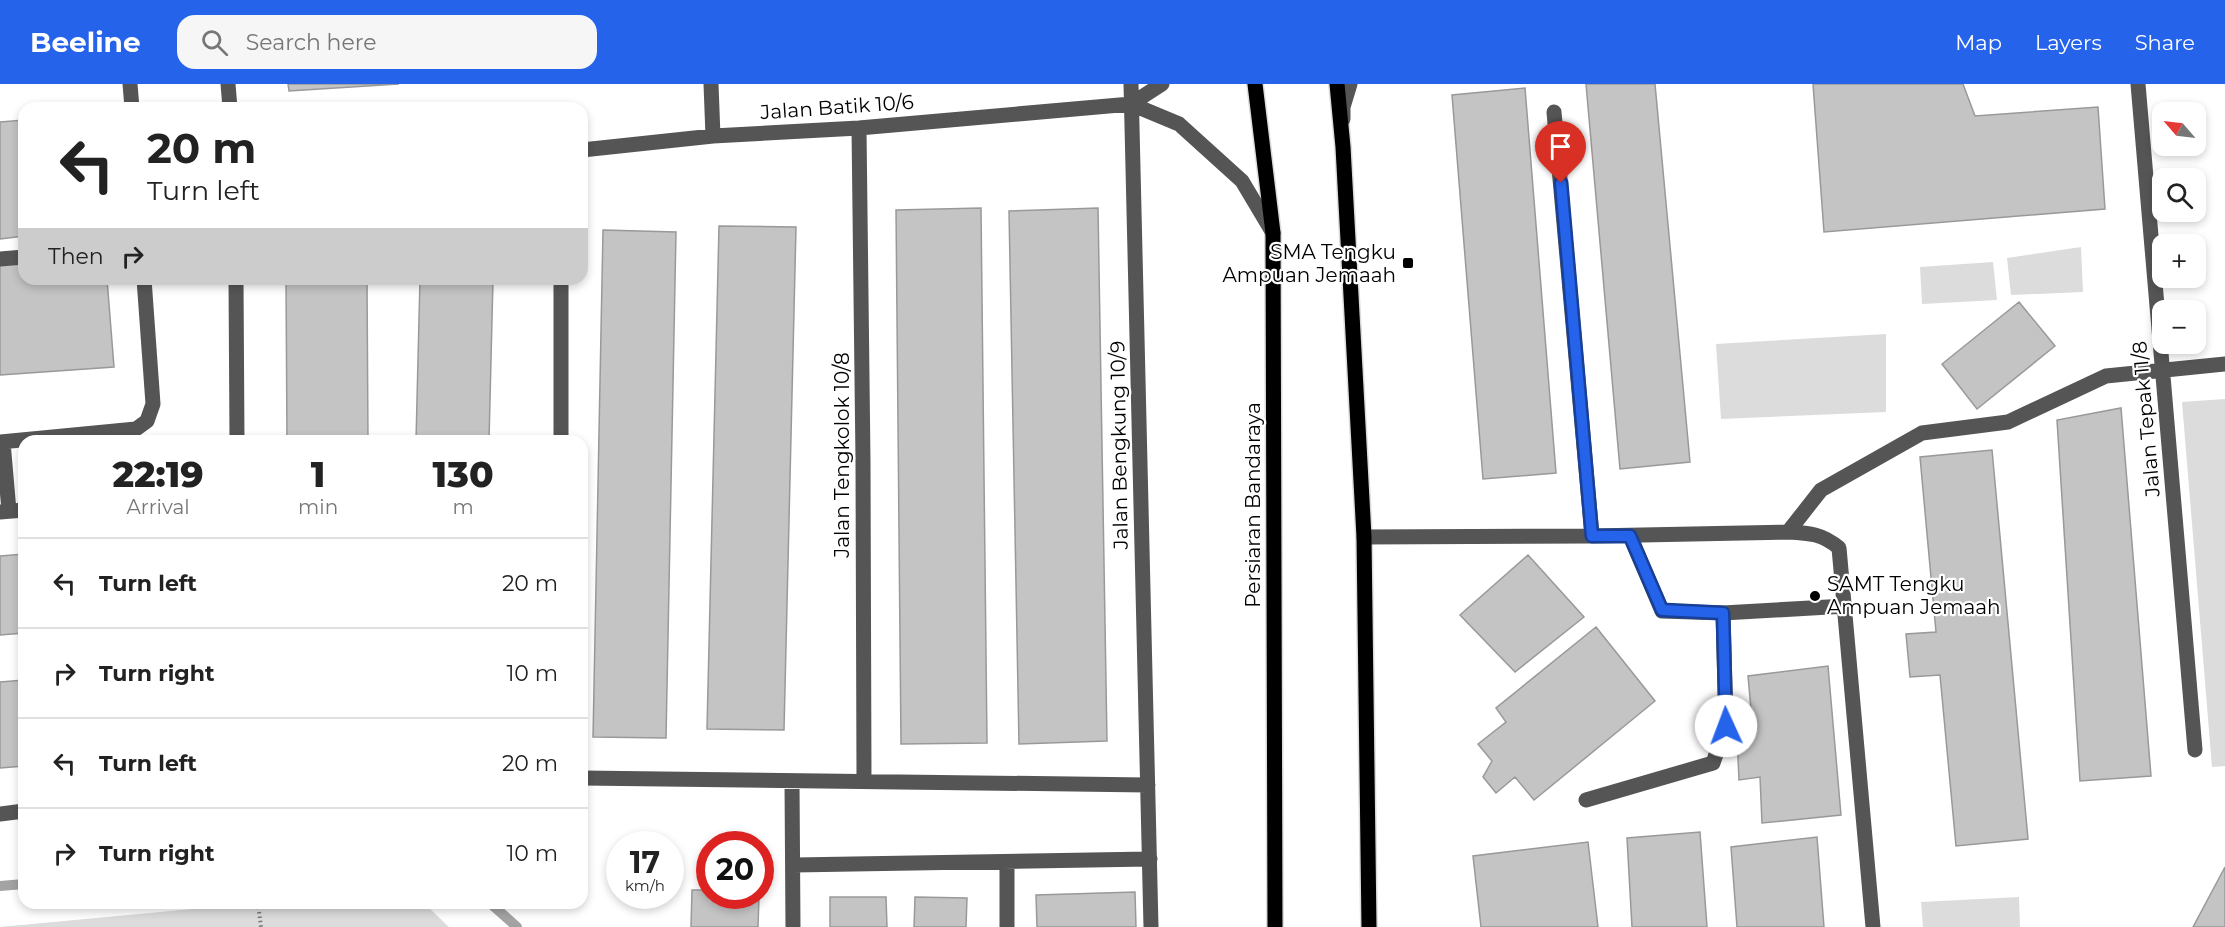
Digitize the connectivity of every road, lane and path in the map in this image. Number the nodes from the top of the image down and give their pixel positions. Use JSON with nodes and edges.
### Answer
{"nodes":[{"id":1,"x":130,"y":84,"type":"edge"},
{"id":2,"x":228,"y":84,"type":"edge"},
{"id":3,"x":711,"y":84,"type":"edge"},
{"id":4,"x":1131,"y":84,"type":"edge"},
{"id":5,"x":1162,"y":84,"type":"edge"},
{"id":6,"x":1255,"y":84,"type":"edge"},
{"id":7,"x":1337,"y":84,"type":"edge"},
{"id":8,"x":1350,"y":84,"type":"edge"},
{"id":9,"x":2138,"y":84,"type":"edge"},
{"id":10,"x":132,"y":102,"type":"edge"},
{"id":11,"x":230,"y":102,"type":"edge"},
{"id":12,"x":1131,"y":104,"type":"junction"},
{"id":13,"x":1554,"y":112,"type":"dead end"},
{"id":14,"x":859,"y":128,"type":"junction"},
{"id":15,"x":714,"y":136,"type":"junction"},
{"id":16,"x":1343,"y":147,"type":"junction"},
{"id":17,"x":588,"y":149,"type":"edge"},
{"id":18,"x":1273,"y":233,"type":"junction"},
{"id":19,"x":18,"y":258,"type":"edge"},
{"id":20,"x":0,"y":259,"type":"edge"},
{"id":21,"x":144,"y":285,"type":"edge"},
{"id":22,"x":236,"y":285,"type":"edge"},
{"id":23,"x":561,"y":285,"type":"edge"},
{"id":24,"x":2225,"y":363,"type":"edge"},
{"id":25,"x":2162,"y":369,"type":"junction"},
{"id":26,"x":74,"y":435,"type":"edge"},
{"id":27,"x":237,"y":435,"type":"edge"},
{"id":28,"x":561,"y":435,"type":"edge"},
{"id":29,"x":18,"y":440,"type":"edge"},
{"id":30,"x":2,"y":442,"type":"edge"},
{"id":31,"x":11,"y":511,"type":"edge"},
{"id":32,"x":1788,"y":532,"type":"junction"},
{"id":33,"x":1592,"y":536,"type":"junction"},
{"id":34,"x":1630,"y":536,"type":"junction"},
{"id":35,"x":1364,"y":537,"type":"junction"},
{"id":36,"x":1846,"y":606,"type":"junction"},
{"id":37,"x":1723,"y":613,"type":"junction"},
{"id":38,"x":2195,"y":750,"type":"dead end"},
{"id":39,"x":588,"y":778,"type":"edge"},
{"id":40,"x":792,"y":782,"type":"junction"},
{"id":41,"x":864,"y":782,"type":"junction"},
{"id":42,"x":1148,"y":785,"type":"junction"},
{"id":43,"x":1586,"y":800,"type":"dead end"},
{"id":44,"x":18,"y":812,"type":"edge"},
{"id":45,"x":0,"y":814,"type":"edge"},
{"id":46,"x":1149,"y":860,"type":"junction"},
{"id":47,"x":1007,"y":862,"type":"junction"},
{"id":48,"x":794,"y":864,"type":"junction"},
{"id":49,"x":259,"y":909,"type":"edge"},
{"id":50,"x":261,"y":927,"type":"edge"},
{"id":51,"x":793,"y":927,"type":"edge"},
{"id":52,"x":1006,"y":927,"type":"edge"},
{"id":53,"x":1151,"y":927,"type":"edge"},
{"id":54,"x":1275,"y":927,"type":"edge"},
{"id":55,"x":1369,"y":927,"type":"edge"},
{"id":56,"x":1873,"y":927,"type":"edge"}],
"edges":[{"from":1,"to":10,"type":"street"},
{"from":2,"to":11,"type":"street"},
{"from":3,"to":15,"type":"street"},
{"from":4,"to":12,"type":"street","name":"Jalan Bengkung 10/9"},
{"from":5,"to":12,"type":"street","name":"Jalan Batik 10/6"},
{"from":6,"to":18,"type":"main road","name":"Persiaran Bandaraya"},
{"from":7,"to":16,"type":"main road"},
{"from":8,"to":16,"type":"street"},
{"from":9,"to":25,"type":"street","name":"Jalan Tepak 11/8"},
{"from":12,"to":14,"type":"street","name":"Jalan Batik 10/6"},
{"from":12,"to":18,"type":"street","name":"Jalan Batik 10/6"},
{"from":12,"to":42,"type":"street","name":"Jalan Bengkung 10/9"},
{"from":13,"to":33,"type":"street"},
{"from":14,"to":15,"type":"street","name":"Jalan Batik 10/6"},
{"from":14,"to":41,"type":"street","name":"Jalan Tengkolok 10/8"},
{"from":15,"to":17,"type":"street","name":"Jalan Batik 10/6"},
{"from":16,"to":35,"type":"main road"},
{"from":18,"to":54,"type":"main road","name":"Persiaran Bandaraya"},
{"from":19,"to":20,"type":"street"},
{"from":21,"to":26,"type":"street"},
{"from":22,"to":27,"type":"street"},
{"from":23,"to":28,"type":"street"},
{"from":24,"to":25,"type":"street"},
{"from":25,"to":32,"type":"street"},
{"from":25,"to":38,"type":"street","name":"Jalan Tepak 11/8"},
{"from":29,"to":30,"type":"street"},
{"from":30,"to":31,"type":"street"},
{"from":32,"to":34,"type":"street"},
{"from":32,"to":36,"type":"street"},
{"from":33,"to":34,"type":"street"},
{"from":33,"to":35,"type":"street"},
{"from":34,"to":37,"type":"street"},
{"from":35,"to":55,"type":"main road"},
{"from":36,"to":37,"type":"street"},
{"from":36,"to":56,"type":"street"},
{"from":37,"to":43,"type":"street"},
{"from":39,"to":40,"type":"street"},
{"from":40,"to":41,"type":"street"},
{"from":40,"to":48,"type":"street"},
{"from":41,"to":42,"type":"street"},
{"from":42,"to":46,"type":"street","name":"Jalan Bengkung 10/9"},
{"from":44,"to":45,"type":"street"},
{"from":46,"to":47,"type":"street"},
{"from":46,"to":53,"type":"street","name":"Jalan Bengkung 10/9"},
{"from":47,"to":48,"type":"street"},
{"from":47,"to":52,"type":"street"},
{"from":48,"to":51,"type":"street"},
{"from":49,"to":50,"type":"path"}]}
